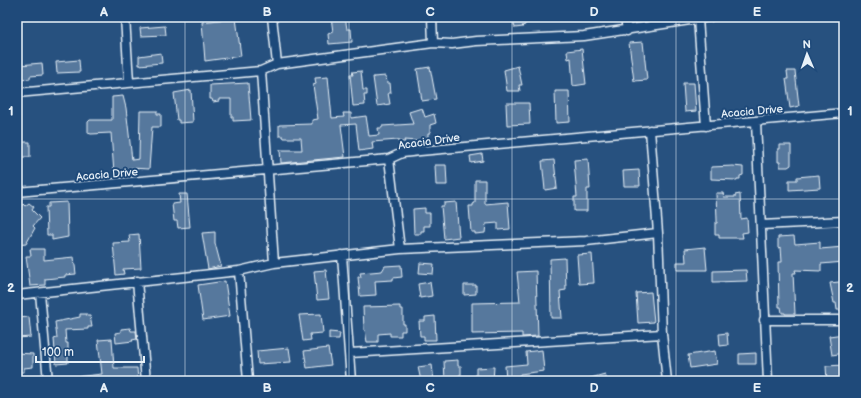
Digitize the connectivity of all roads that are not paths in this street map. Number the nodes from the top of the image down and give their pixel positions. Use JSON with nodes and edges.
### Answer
{"nodes":[{"id":1,"x":125,"y":17,"type":"edge"},
{"id":2,"x":272,"y":17,"type":"edge"},
{"id":3,"x":432,"y":17,"type":"edge"},
{"id":4,"x":625,"y":17,"type":"edge"},
{"id":5,"x":710,"y":17,"type":"edge"},
{"id":6,"x":698,"y":19,"type":"junction"},
{"id":7,"x":626,"y":31,"type":"junction"},
{"id":8,"x":434,"y":43,"type":"junction"},
{"id":9,"x":277,"y":64,"type":"junction"},
{"id":10,"x":261,"y":71,"type":"junction"},
{"id":11,"x":129,"y":82,"type":"junction"},
{"id":12,"x":17,"y":93,"type":"edge"},
{"id":13,"x":844,"y":113,"type":"edge"},
{"id":14,"x":756,"y":122,"type":"junction"},
{"id":15,"x":706,"y":126,"type":"junction"},
{"id":16,"x":650,"y":130,"type":"junction"},
{"id":17,"x":389,"y":159,"type":"junction"},
{"id":18,"x":268,"y":171,"type":"junction"},
{"id":19,"x":17,"y":192,"type":"edge"},
{"id":20,"x":844,"y":221,"type":"edge"},
{"id":21,"x":761,"y":225,"type":"junction"},
{"id":22,"x":658,"y":233,"type":"junction"},
{"id":23,"x":400,"y":249,"type":"junction"},
{"id":24,"x":342,"y":255,"type":"junction"},
{"id":25,"x":274,"y":264,"type":"junction"},
{"id":26,"x":239,"y":271,"type":"junction"},
{"id":27,"x":137,"y":281,"type":"junction"},
{"id":28,"x":40,"y":293,"type":"junction"},
{"id":29,"x":17,"y":295,"type":"edge"},
{"id":30,"x":764,"y":320,"type":"junction"},
{"id":31,"x":844,"y":320,"type":"edge"},
{"id":32,"x":662,"y":334,"type":"junction"},
{"id":33,"x":350,"y":353,"type":"junction"},
{"id":34,"x":48,"y":381,"type":"edge"},
{"id":35,"x":146,"y":381,"type":"edge"},
{"id":36,"x":248,"y":381,"type":"edge"},
{"id":37,"x":352,"y":381,"type":"edge"},
{"id":38,"x":667,"y":381,"type":"edge"},
{"id":39,"x":768,"y":381,"type":"edge"}],
"edges":[{"from":1,"to":11,"type":"street"},
{"from":2,"to":9,"type":"street"},
{"from":3,"to":8,"type":"street"},
{"from":4,"to":7,"type":"street"},
{"from":5,"to":6,"type":"street"},
{"from":6,"to":7,"type":"street"},
{"from":6,"to":15,"type":"street"},
{"from":7,"to":8,"type":"street"},
{"from":8,"to":9,"type":"street"},
{"from":9,"to":10,"type":"street"},
{"from":10,"to":11,"type":"street"},
{"from":10,"to":18,"type":"street"},
{"from":11,"to":12,"type":"street"},
{"from":13,"to":14,"type":"street","name":"Acacia Drive"},
{"from":14,"to":15,"type":"street","name":"Acacia Drive"},
{"from":14,"to":21,"type":"street"},
{"from":15,"to":16,"type":"street","name":"Acacia Drive"},
{"from":16,"to":17,"type":"street","name":"Acacia Drive"},
{"from":16,"to":22,"type":"street"},
{"from":17,"to":18,"type":"street","name":"Acacia Drive"},
{"from":17,"to":23,"type":"street"},
{"from":18,"to":19,"type":"street","name":"Acacia Drive"},
{"from":18,"to":25,"type":"street"},
{"from":20,"to":21,"type":"street"},
{"from":21,"to":30,"type":"street"},
{"from":22,"to":23,"type":"street"},
{"from":22,"to":32,"type":"street"},
{"from":23,"to":24,"type":"street"},
{"from":24,"to":25,"type":"street"},
{"from":24,"to":33,"type":"street"},
{"from":25,"to":26,"type":"street"},
{"from":26,"to":27,"type":"street"},
{"from":26,"to":36,"type":"street"},
{"from":27,"to":28,"type":"street"},
{"from":27,"to":35,"type":"street"},
{"from":28,"to":29,"type":"street"},
{"from":28,"to":34,"type":"street"},
{"from":30,"to":31,"type":"street"},
{"from":30,"to":39,"type":"street"},
{"from":32,"to":33,"type":"street"},
{"from":32,"to":38,"type":"street"},
{"from":33,"to":37,"type":"street"}]}
